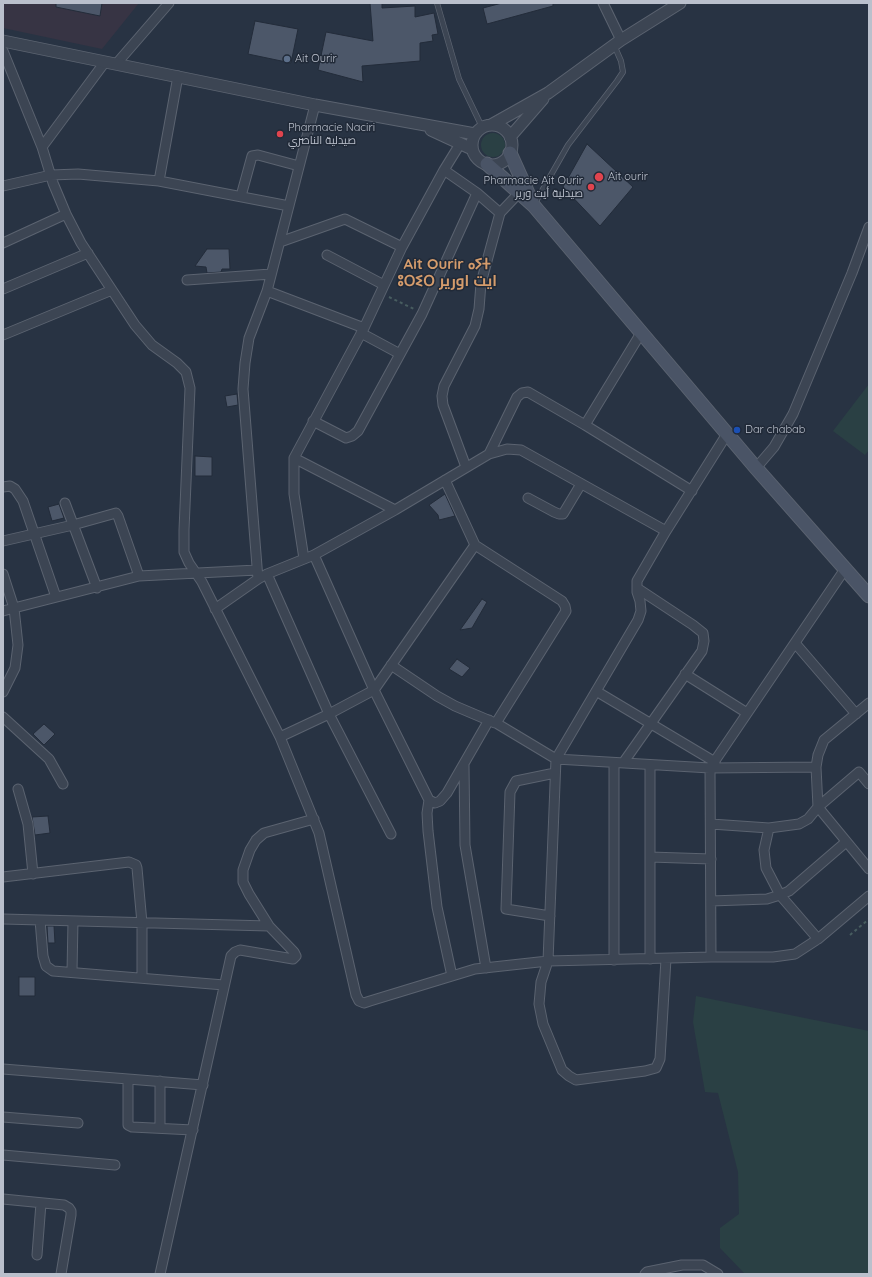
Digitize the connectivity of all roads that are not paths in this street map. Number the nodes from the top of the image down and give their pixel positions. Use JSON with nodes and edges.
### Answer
{"nodes":[{"id":1,"x":169,"y":3,"type":"edge"},
{"id":2,"x":437,"y":3,"type":"edge"},
{"id":3,"x":603,"y":3,"type":"edge"},
{"id":4,"x":680,"y":3,"type":"edge"},
{"id":5,"x":3,"y":41,"type":"edge"},
{"id":6,"x":618,"y":43,"type":"junction"},
{"id":7,"x":3,"y":52,"type":"edge"},
{"id":8,"x":105,"y":62,"type":"junction"},
{"id":9,"x":117,"y":63,"type":"junction"},
{"id":10,"x":178,"y":76,"type":"junction"},
{"id":11,"x":548,"y":93,"type":"junction"},
{"id":12,"x":315,"y":105,"type":"junction"},
{"id":13,"x":416,"y":123,"type":"junction"},
{"id":14,"x":483,"y":128,"type":"junction"},
{"id":15,"x":510,"y":137,"type":"junction"},
{"id":16,"x":460,"y":144,"type":"junction"},
{"id":17,"x":42,"y":147,"type":"junction"},
{"id":18,"x":472,"y":149,"type":"junction"},
{"id":19,"x":510,"y":153,"type":"junction"},
{"id":20,"x":487,"y":164,"type":"junction"},
{"id":21,"x":299,"y":166,"type":"junction"},
{"id":22,"x":444,"y":170,"type":"junction"},
{"id":23,"x":50,"y":175,"type":"junction"},
{"id":24,"x":159,"y":181,"type":"junction"},
{"id":25,"x":3,"y":186,"type":"edge"},
{"id":26,"x":477,"y":193,"type":"junction"},
{"id":27,"x":519,"y":193,"type":"junction"},
{"id":28,"x":240,"y":196,"type":"junction"},
{"id":29,"x":289,"y":206,"type":"junction"},
{"id":30,"x":534,"y":206,"type":"junction"},
{"id":31,"x":500,"y":213,"type":"junction"},
{"id":32,"x":66,"y":214,"type":"junction"},
{"id":33,"x":869,"y":227,"type":"edge"},
{"id":34,"x":280,"y":242,"type":"junction"},
{"id":35,"x":3,"y":243,"type":"edge"},
{"id":36,"x":402,"y":247,"type":"junction"},
{"id":37,"x":88,"y":253,"type":"junction"},
{"id":38,"x":327,"y":255,"type":"dead end"},
{"id":39,"x":270,"y":274,"type":"junction"},
{"id":40,"x":187,"y":280,"type":"dead end"},
{"id":41,"x":3,"y":289,"type":"edge"},
{"id":42,"x":383,"y":289,"type":"junction"},
{"id":43,"x":112,"y":290,"type":"junction"},
{"id":44,"x":267,"y":291,"type":"junction"},
{"id":45,"x":362,"y":331,"type":"junction"},
{"id":46,"x":641,"y":333,"type":"junction"},
{"id":47,"x":3,"y":335,"type":"edge"},
{"id":48,"x":400,"y":354,"type":"junction"},
{"id":49,"x":313,"y":421,"type":"junction"},
{"id":50,"x":585,"y":425,"type":"junction"},
{"id":51,"x":727,"y":434,"type":"junction"},
{"id":52,"x":488,"y":454,"type":"junction"},
{"id":53,"x":294,"y":458,"type":"junction"},
{"id":54,"x":466,"y":467,"type":"junction"},
{"id":55,"x":756,"y":468,"type":"junction"},
{"id":56,"x":444,"y":480,"type":"junction"},
{"id":57,"x":581,"y":484,"type":"junction"},
{"id":58,"x":3,"y":487,"type":"edge"},
{"id":59,"x":692,"y":491,"type":"junction"},
{"id":60,"x":528,"y":498,"type":"dead end"},
{"id":61,"x":65,"y":503,"type":"dead end"},
{"id":62,"x":395,"y":510,"type":"junction"},
{"id":63,"x":74,"y":525,"type":"junction"},
{"id":64,"x":666,"y":531,"type":"junction"},
{"id":65,"x":34,"y":534,"type":"junction"},
{"id":66,"x":3,"y":541,"type":"edge"},
{"id":67,"x":475,"y":545,"type":"junction"},
{"id":68,"x":314,"y":555,"type":"junction"},
{"id":69,"x":304,"y":559,"type":"junction"},
{"id":70,"x":846,"y":569,"type":"junction"},
{"id":71,"x":197,"y":573,"type":"junction"},
{"id":72,"x":3,"y":574,"type":"edge"},
{"id":73,"x":258,"y":574,"type":"junction"},
{"id":74,"x":267,"y":574,"type":"junction"},
{"id":75,"x":139,"y":576,"type":"junction"},
{"id":76,"x":97,"y":588,"type":"junction"},
{"id":77,"x":637,"y":588,"type":"junction"},
{"id":78,"x":869,"y":596,"type":"edge"},
{"id":79,"x":56,"y":597,"type":"junction"},
{"id":80,"x":14,"y":608,"type":"junction"},
{"id":81,"x":215,"y":609,"type":"junction"},
{"id":82,"x":3,"y":611,"type":"edge"},
{"id":83,"x":795,"y":643,"type":"junction"},
{"id":84,"x":391,"y":665,"type":"junction"},
{"id":85,"x":686,"y":674,"type":"junction"},
{"id":86,"x":374,"y":690,"type":"junction"},
{"id":87,"x":596,"y":691,"type":"junction"},
{"id":88,"x":3,"y":692,"type":"edge"},
{"id":89,"x":869,"y":703,"type":"edge"},
{"id":90,"x":747,"y":713,"type":"junction"},
{"id":91,"x":329,"y":714,"type":"junction"},
{"id":92,"x":856,"y":714,"type":"junction"},
{"id":93,"x":3,"y":717,"type":"edge"},
{"id":94,"x":492,"y":722,"type":"junction"},
{"id":95,"x":651,"y":724,"type":"junction"},
{"id":96,"x":280,"y":737,"type":"junction"},
{"id":97,"x":556,"y":760,"type":"junction"},
{"id":98,"x":619,"y":763,"type":"junction"},
{"id":99,"x":464,"y":764,"type":"junction"},
{"id":100,"x":650,"y":765,"type":"junction"},
{"id":101,"x":712,"y":765,"type":"junction"},
{"id":102,"x":816,"y":768,"type":"junction"},
{"id":103,"x":555,"y":773,"type":"junction"},
{"id":104,"x":63,"y":784,"type":"dead end"},
{"id":105,"x":869,"y":784,"type":"edge"},
{"id":106,"x":18,"y":789,"type":"dead end"},
{"id":107,"x":429,"y":800,"type":"junction"},
{"id":108,"x":818,"y":807,"type":"junction"},
{"id":109,"x":314,"y":819,"type":"junction"},
{"id":110,"x":711,"y":824,"type":"junction"},
{"id":111,"x":769,"y":828,"type":"junction"},
{"id":112,"x":391,"y":834,"type":"dead end"},
{"id":113,"x":846,"y":842,"type":"junction"},
{"id":114,"x":650,"y":857,"type":"junction"},
{"id":115,"x":711,"y":859,"type":"junction"},
{"id":116,"x":869,"y":869,"type":"edge"},
{"id":117,"x":32,"y":874,"type":"junction"},
{"id":118,"x":3,"y":877,"type":"edge"},
{"id":119,"x":780,"y":895,"type":"junction"},
{"id":120,"x":869,"y":896,"type":"edge"},
{"id":121,"x":711,"y":901,"type":"junction"},
{"id":122,"x":550,"y":916,"type":"junction"},
{"id":123,"x":3,"y":919,"type":"edge"},
{"id":124,"x":40,"y":920,"type":"junction"},
{"id":125,"x":74,"y":921,"type":"junction"},
{"id":126,"x":142,"y":923,"type":"junction"},
{"id":127,"x":269,"y":926,"type":"junction"},
{"id":128,"x":818,"y":939,"type":"junction"},
{"id":129,"x":711,"y":957,"type":"junction"},
{"id":130,"x":650,"y":959,"type":"junction"},
{"id":131,"x":666,"y":959,"type":"junction"},
{"id":132,"x":614,"y":960,"type":"junction"},
{"id":133,"x":548,"y":961,"type":"junction"},
{"id":134,"x":486,"y":968,"type":"junction"},
{"id":135,"x":72,"y":972,"type":"junction"},
{"id":136,"x":452,"y":976,"type":"junction"},
{"id":137,"x":142,"y":978,"type":"junction"},
{"id":138,"x":224,"y":985,"type":"junction"},
{"id":139,"x":3,"y":1069,"type":"edge"},
{"id":140,"x":128,"y":1079,"type":"junction"},
{"id":141,"x":160,"y":1081,"type":"junction"},
{"id":142,"x":203,"y":1085,"type":"junction"},
{"id":143,"x":3,"y":1117,"type":"edge"},
{"id":144,"x":78,"y":1123,"type":"dead end"},
{"id":145,"x":160,"y":1128,"type":"junction"},
{"id":146,"x":193,"y":1130,"type":"junction"},
{"id":147,"x":3,"y":1155,"type":"edge"},
{"id":148,"x":114,"y":1165,"type":"dead end"},
{"id":149,"x":3,"y":1199,"type":"edge"},
{"id":150,"x":41,"y":1203,"type":"junction"},
{"id":151,"x":37,"y":1255,"type":"dead end"},
{"id":152,"x":60,"y":1274,"type":"edge"},
{"id":153,"x":160,"y":1274,"type":"edge"},
{"id":154,"x":644,"y":1274,"type":"edge"},
{"id":155,"x":718,"y":1274,"type":"edge"}],
"edges":[{"from":1,"to":9,"type":"street"},
{"from":2,"to":14,"type":"lane"},
{"from":3,"to":6,"type":"street"},
{"from":4,"to":6,"type":"street"},
{"from":5,"to":8,"type":"street"},
{"from":6,"to":11,"type":"street"},
{"from":6,"to":30,"type":"lane"},
{"from":7,"to":17,"type":"street"},
{"from":8,"to":9,"type":"street"},
{"from":8,"to":17,"type":"street"},
{"from":9,"to":10,"type":"street"},
{"from":10,"to":12,"type":"street"},
{"from":10,"to":24,"type":"street"},
{"from":11,"to":14,"type":"street"},
{"from":11,"to":15,"type":"street"},
{"from":12,"to":13,"type":"street"},
{"from":12,"to":21,"type":"street"},
{"from":13,"to":14,"type":"street"},
{"from":13,"to":16,"type":"street"},
{"from":14,"to":15,"type":"street"},
{"from":14,"to":18,"type":"street"},
{"from":15,"to":19,"type":"street"},
{"from":16,"to":18,"type":"street"},
{"from":16,"to":22,"type":"street"},
{"from":17,"to":23,"type":"street"},
{"from":18,"to":20,"type":"street"},
{"from":19,"to":20,"type":"street"},
{"from":19,"to":30,"type":"main road"},
{"from":20,"to":27,"type":"main road"},
{"from":21,"to":28,"type":"street"},
{"from":21,"to":29,"type":"street"},
{"from":22,"to":26,"type":"street"},
{"from":22,"to":36,"type":"street"},
{"from":23,"to":24,"type":"street"},
{"from":23,"to":25,"type":"street"},
{"from":23,"to":32,"type":"street"},
{"from":24,"to":28,"type":"street"},
{"from":26,"to":31,"type":"street"},
{"from":26,"to":48,"type":"street"},
{"from":27,"to":30,"type":"main road"},
{"from":27,"to":31,"type":"street"},
{"from":28,"to":29,"type":"street"},
{"from":29,"to":34,"type":"street"},
{"from":30,"to":46,"type":"main road"},
{"from":31,"to":54,"type":"street"},
{"from":32,"to":35,"type":"street"},
{"from":32,"to":37,"type":"street"},
{"from":33,"to":55,"type":"street"},
{"from":34,"to":36,"type":"street"},
{"from":34,"to":39,"type":"street"},
{"from":36,"to":42,"type":"street"},
{"from":37,"to":41,"type":"street"},
{"from":37,"to":43,"type":"street"},
{"from":38,"to":42,"type":"street"},
{"from":39,"to":40,"type":"street"},
{"from":39,"to":44,"type":"street"},
{"from":42,"to":45,"type":"street"},
{"from":43,"to":47,"type":"street"},
{"from":43,"to":71,"type":"street"},
{"from":44,"to":45,"type":"street"},
{"from":44,"to":73,"type":"street"},
{"from":45,"to":48,"type":"street"},
{"from":45,"to":49,"type":"street"},
{"from":46,"to":50,"type":"street"},
{"from":46,"to":51,"type":"main road"},
{"from":48,"to":49,"type":"street"},
{"from":49,"to":53,"type":"street"},
{"from":50,"to":52,"type":"street"},
{"from":50,"to":59,"type":"street"},
{"from":51,"to":55,"type":"main road"},
{"from":51,"to":59,"type":"street"},
{"from":52,"to":54,"type":"street"},
{"from":52,"to":57,"type":"street"},
{"from":53,"to":62,"type":"street"},
{"from":53,"to":69,"type":"street"},
{"from":54,"to":56,"type":"street"},
{"from":55,"to":70,"type":"main road"},
{"from":56,"to":62,"type":"street"},
{"from":56,"to":67,"type":"street"},
{"from":57,"to":60,"type":"street"},
{"from":57,"to":64,"type":"street"},
{"from":58,"to":65,"type":"street"},
{"from":59,"to":64,"type":"street"},
{"from":61,"to":63,"type":"street"},
{"from":62,"to":68,"type":"street"},
{"from":63,"to":65,"type":"street"},
{"from":63,"to":75,"type":"street"},
{"from":63,"to":76,"type":"street"},
{"from":64,"to":77,"type":"street"},
{"from":65,"to":66,"type":"street"},
{"from":65,"to":79,"type":"street"},
{"from":67,"to":84,"type":"street"},
{"from":67,"to":94,"type":"street"},
{"from":68,"to":69,"type":"street"},
{"from":68,"to":86,"type":"street"},
{"from":69,"to":74,"type":"street"},
{"from":70,"to":78,"type":"main road"},
{"from":70,"to":83,"type":"street"},
{"from":71,"to":73,"type":"street"},
{"from":71,"to":75,"type":"street"},
{"from":71,"to":81,"type":"street"},
{"from":72,"to":80,"type":"street"},
{"from":73,"to":74,"type":"street"},
{"from":73,"to":81,"type":"street"},
{"from":74,"to":91,"type":"street"},
{"from":75,"to":76,"type":"street"},
{"from":76,"to":79,"type":"street"},
{"from":77,"to":85,"type":"street"},
{"from":77,"to":87,"type":"street"},
{"from":79,"to":80,"type":"street"},
{"from":80,"to":82,"type":"street"},
{"from":80,"to":88,"type":"street"},
{"from":81,"to":96,"type":"street"},
{"from":83,"to":90,"type":"street"},
{"from":83,"to":92,"type":"street"},
{"from":84,"to":86,"type":"street"},
{"from":84,"to":94,"type":"street"},
{"from":85,"to":90,"type":"street"},
{"from":85,"to":95,"type":"street"},
{"from":86,"to":91,"type":"street"},
{"from":86,"to":107,"type":"street"},
{"from":87,"to":95,"type":"street"},
{"from":87,"to":97,"type":"street"},
{"from":89,"to":92,"type":"street"},
{"from":90,"to":101,"type":"street"},
{"from":91,"to":96,"type":"street"},
{"from":91,"to":112,"type":"street"},
{"from":92,"to":102,"type":"street"},
{"from":93,"to":104,"type":"street"},
{"from":94,"to":97,"type":"street"},
{"from":94,"to":99,"type":"street"},
{"from":95,"to":98,"type":"street"},
{"from":95,"to":101,"type":"street"},
{"from":96,"to":109,"type":"street"},
{"from":97,"to":98,"type":"street"},
{"from":97,"to":103,"type":"street"},
{"from":98,"to":100,"type":"street"},
{"from":98,"to":132,"type":"street"},
{"from":99,"to":107,"type":"street"},
{"from":99,"to":134,"type":"street"},
{"from":100,"to":101,"type":"street"},
{"from":100,"to":114,"type":"street"},
{"from":101,"to":102,"type":"street"},
{"from":101,"to":110,"type":"street"},
{"from":102,"to":108,"type":"street"},
{"from":103,"to":122,"type":"street"},
{"from":103,"to":122,"type":"street"},
{"from":105,"to":108,"type":"street"},
{"from":106,"to":117,"type":"street"},
{"from":107,"to":136,"type":"street"},
{"from":108,"to":111,"type":"street"},
{"from":108,"to":113,"type":"street"},
{"from":109,"to":127,"type":"street"},
{"from":109,"to":136,"type":"street"},
{"from":110,"to":111,"type":"street"},
{"from":110,"to":115,"type":"street"},
{"from":111,"to":119,"type":"street"},
{"from":113,"to":116,"type":"street"},
{"from":113,"to":119,"type":"street"},
{"from":114,"to":115,"type":"street"},
{"from":114,"to":130,"type":"street"},
{"from":115,"to":121,"type":"street"},
{"from":117,"to":118,"type":"street"},
{"from":117,"to":126,"type":"street"},
{"from":119,"to":121,"type":"street"},
{"from":119,"to":128,"type":"street"},
{"from":120,"to":128,"type":"street"},
{"from":121,"to":129,"type":"street"},
{"from":122,"to":133,"type":"street"},
{"from":123,"to":124,"type":"street"},
{"from":124,"to":125,"type":"street"},
{"from":124,"to":135,"type":"street"},
{"from":125,"to":126,"type":"street"},
{"from":125,"to":135,"type":"street"},
{"from":126,"to":127,"type":"street"},
{"from":126,"to":137,"type":"street"},
{"from":127,"to":138,"type":"street"},
{"from":128,"to":129,"type":"street"},
{"from":129,"to":131,"type":"street"},
{"from":130,"to":131,"type":"street"},
{"from":130,"to":132,"type":"street"},
{"from":131,"to":133,"type":"street"},
{"from":132,"to":133,"type":"street"},
{"from":133,"to":134,"type":"street"},
{"from":134,"to":136,"type":"street"},
{"from":135,"to":137,"type":"street"},
{"from":137,"to":138,"type":"street"},
{"from":138,"to":142,"type":"street"},
{"from":139,"to":140,"type":"street"},
{"from":140,"to":141,"type":"street"},
{"from":140,"to":145,"type":"street"},
{"from":141,"to":142,"type":"street"},
{"from":141,"to":145,"type":"street"},
{"from":142,"to":146,"type":"street"},
{"from":143,"to":144,"type":"street"},
{"from":145,"to":146,"type":"street"},
{"from":146,"to":153,"type":"street"},
{"from":147,"to":148,"type":"street"},
{"from":149,"to":150,"type":"street"},
{"from":150,"to":151,"type":"street"},
{"from":150,"to":152,"type":"street"},
{"from":154,"to":155,"type":"street"}]}
